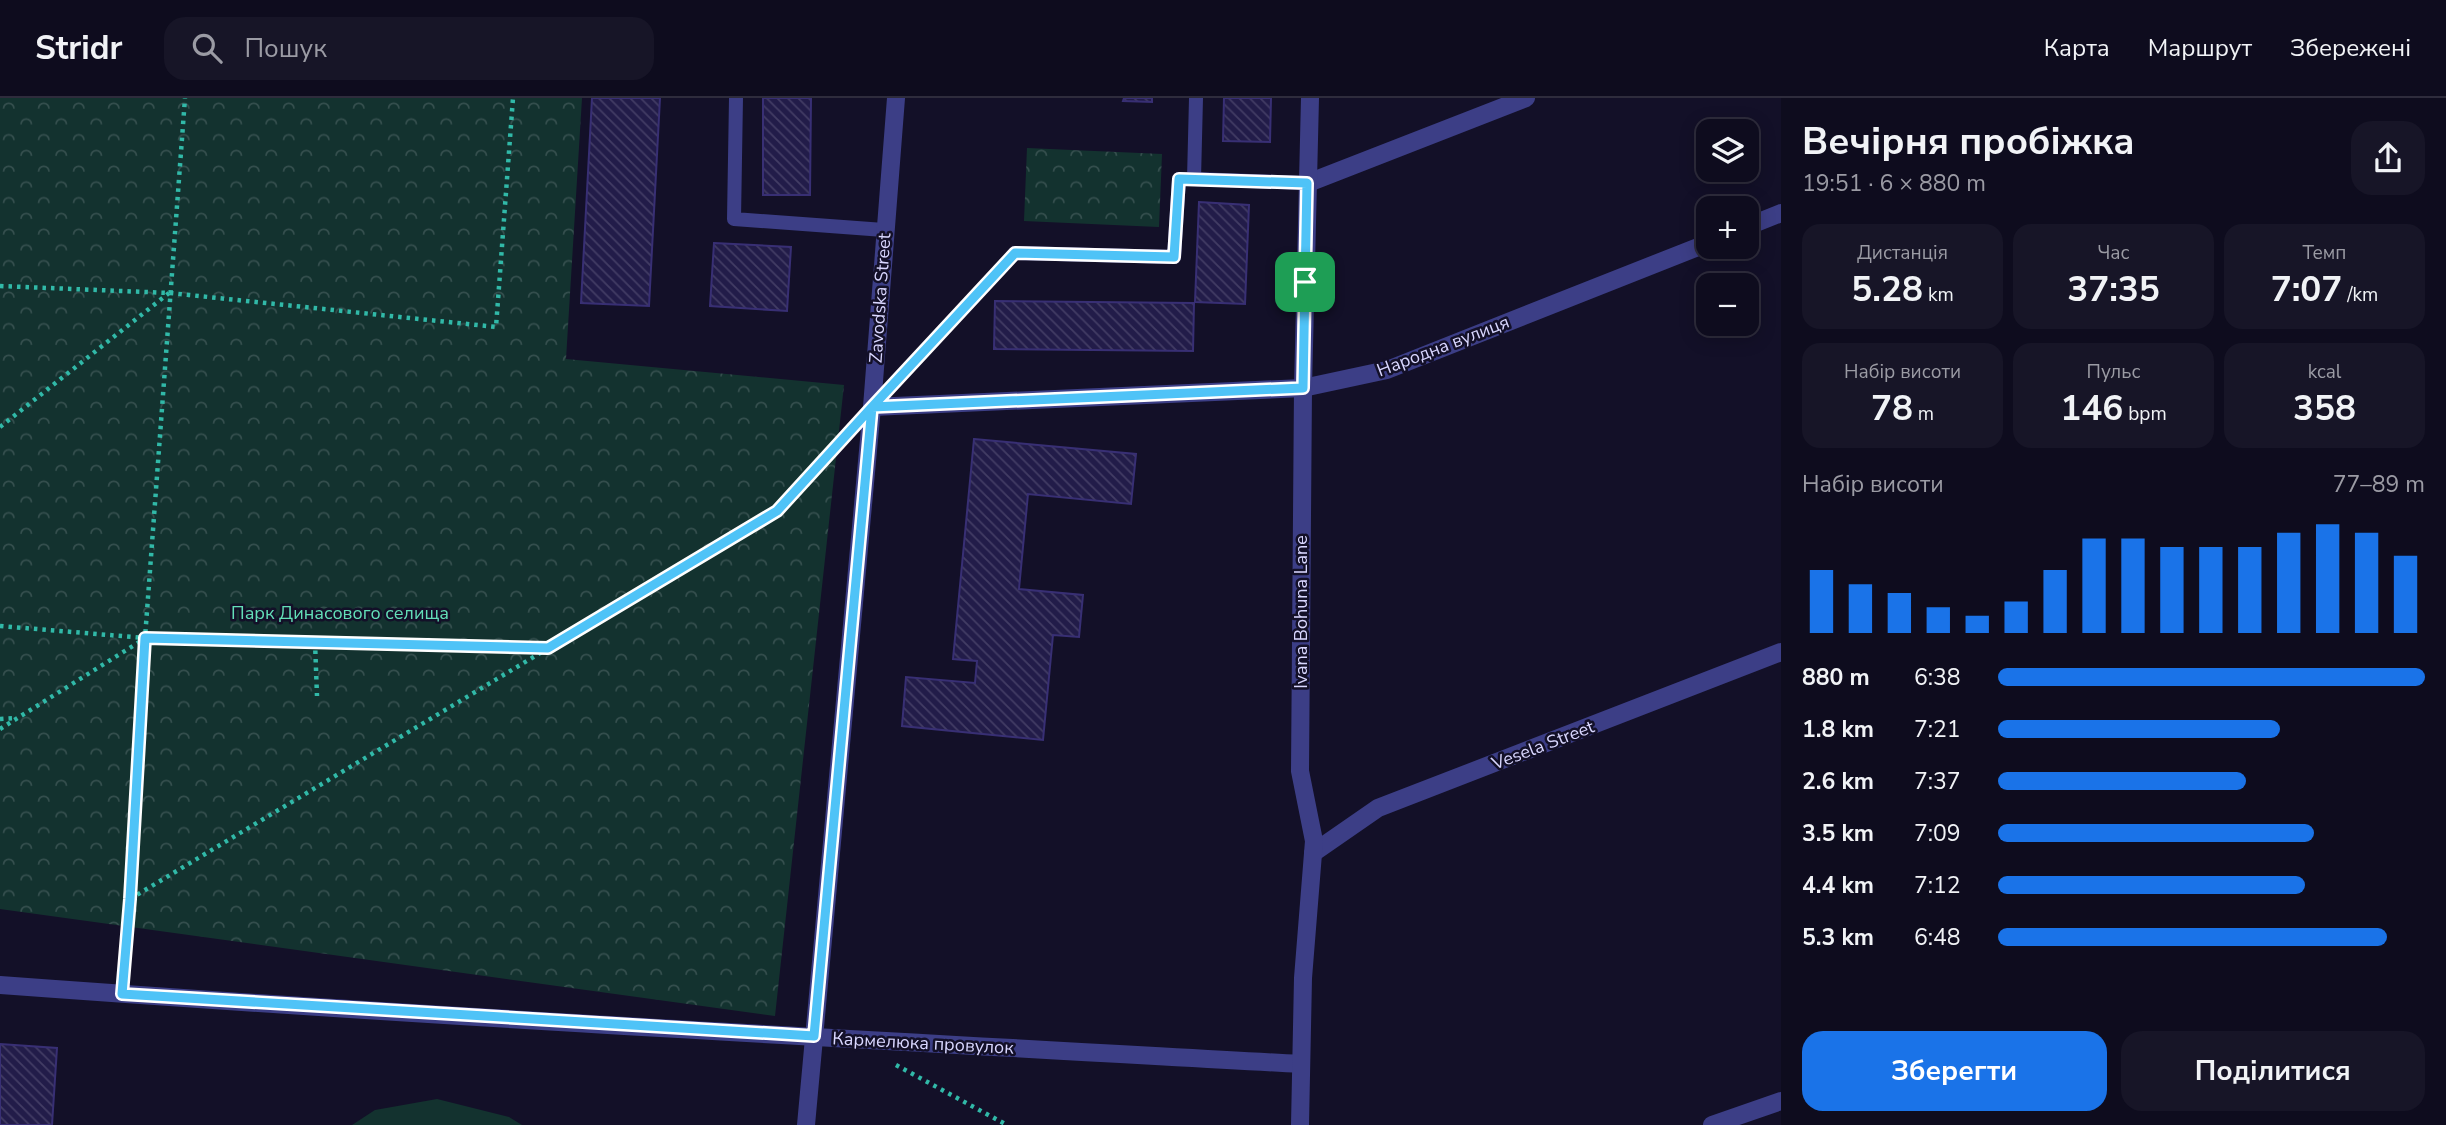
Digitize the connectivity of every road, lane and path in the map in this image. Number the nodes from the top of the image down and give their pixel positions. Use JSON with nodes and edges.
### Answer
{"nodes":[{"id":1,"x":185,"y":98,"type":"edge"},
{"id":2,"x":513,"y":98,"type":"edge"},
{"id":3,"x":736,"y":98,"type":"edge"},
{"id":4,"x":896,"y":98,"type":"edge"},
{"id":5,"x":1196,"y":98,"type":"edge"},
{"id":6,"x":1310,"y":98,"type":"edge"},
{"id":7,"x":1526,"y":98,"type":"edge"},
{"id":8,"x":1194,"y":180,"type":"junction"},
{"id":9,"x":1307,"y":183,"type":"junction"},
{"id":10,"x":1781,"y":214,"type":"edge"},
{"id":11,"x":1759,"y":222,"type":"edge"},
{"id":12,"x":884,"y":230,"type":"junction"},
{"id":13,"x":1696,"y":248,"type":"edge"},
{"id":14,"x":1015,"y":253,"type":"joint"},
{"id":15,"x":0,"y":286,"type":"edge"},
{"id":16,"x":170,"y":293,"type":"junction"},
{"id":17,"x":1303,"y":388,"type":"junction"},
{"id":18,"x":872,"y":407,"type":"junction"},
{"id":19,"x":0,"y":427,"type":"edge"},
{"id":20,"x":0,"y":626,"type":"edge"},
{"id":21,"x":145,"y":638,"type":"junction"},
{"id":22,"x":315,"y":642,"type":"junction"},
{"id":23,"x":548,"y":648,"type":"junction"},
{"id":24,"x":1781,"y":652,"type":"edge"},
{"id":25,"x":317,"y":696,"type":"dead end"},
{"id":26,"x":18,"y":718,"type":"junction"},
{"id":27,"x":0,"y":719,"type":"edge"},
{"id":28,"x":0,"y":729,"type":"edge"},
{"id":29,"x":1313,"y":853,"type":"junction"},
{"id":30,"x":130,"y":899,"type":"junction"},
{"id":31,"x":0,"y":985,"type":"edge"},
{"id":32,"x":122,"y":994,"type":"junction"},
{"id":33,"x":814,"y":1036,"type":"junction"},
{"id":34,"x":886,"y":1059,"type":"dead end"},
{"id":35,"x":1301,"y":1064,"type":"junction"},
{"id":36,"x":1781,"y":1101,"type":"edge"},
{"id":37,"x":806,"y":1125,"type":"edge"},
{"id":38,"x":1007,"y":1125,"type":"edge"},
{"id":39,"x":1300,"y":1125,"type":"edge"},
{"id":40,"x":1712,"y":1125,"type":"edge"}],
"edges":[{"from":1,"to":16,"type":"path"},
{"from":2,"to":16,"type":"path"},
{"from":3,"to":12,"type":"lane"},
{"from":4,"to":12,"type":"street","name":"Zavodska Street"},
{"from":5,"to":8,"type":"lane"},
{"from":6,"to":9,"type":"street","name":"Ivana Bohuna Lane"},
{"from":7,"to":9,"type":"street"},
{"from":8,"to":9,"type":"lane"},
{"from":8,"to":14,"type":"lane"},
{"from":9,"to":17,"type":"street","name":"Ivana Bohuna Lane"},
{"from":10,"to":11,"type":"street"},
{"from":12,"to":18,"type":"street","name":"Zavodska Street"},
{"from":13,"to":17,"type":"street","name":"Народна вулиця"},
{"from":14,"to":18,"type":"path"},
{"from":15,"to":16,"type":"path"},
{"from":16,"to":19,"type":"path"},
{"from":16,"to":21,"type":"path"},
{"from":17,"to":18,"type":"street","name":"Народна вулиця"},
{"from":17,"to":29,"type":"street","name":"Ivana Bohuna Lane"},
{"from":18,"to":23,"type":"path"},
{"from":18,"to":33,"type":"street","name":"Zavodska Street"},
{"from":20,"to":21,"type":"path"},
{"from":21,"to":22,"type":"path"},
{"from":21,"to":26,"type":"path"},
{"from":21,"to":30,"type":"path"},
{"from":22,"to":23,"type":"path"},
{"from":22,"to":25,"type":"path"},
{"from":23,"to":30,"type":"path"},
{"from":24,"to":29,"type":"street","name":"Vesela Street"},
{"from":26,"to":27,"type":"path"},
{"from":26,"to":28,"type":"path"},
{"from":29,"to":35,"type":"street","name":"Ivana Bohuna Lane"},
{"from":30,"to":32,"type":"path"},
{"from":31,"to":32,"type":"street","name":"Кармелюка провулок"},
{"from":32,"to":33,"type":"street","name":"Кармелюка провулок"},
{"from":33,"to":35,"type":"street","name":"Кармелюка провулок"},
{"from":33,"to":37,"type":"street","name":"Zavodska Street"},
{"from":34,"to":38,"type":"path"},
{"from":35,"to":39,"type":"street","name":"Ivana Bohuna Lane"},
{"from":36,"to":40,"type":"street"}]}
